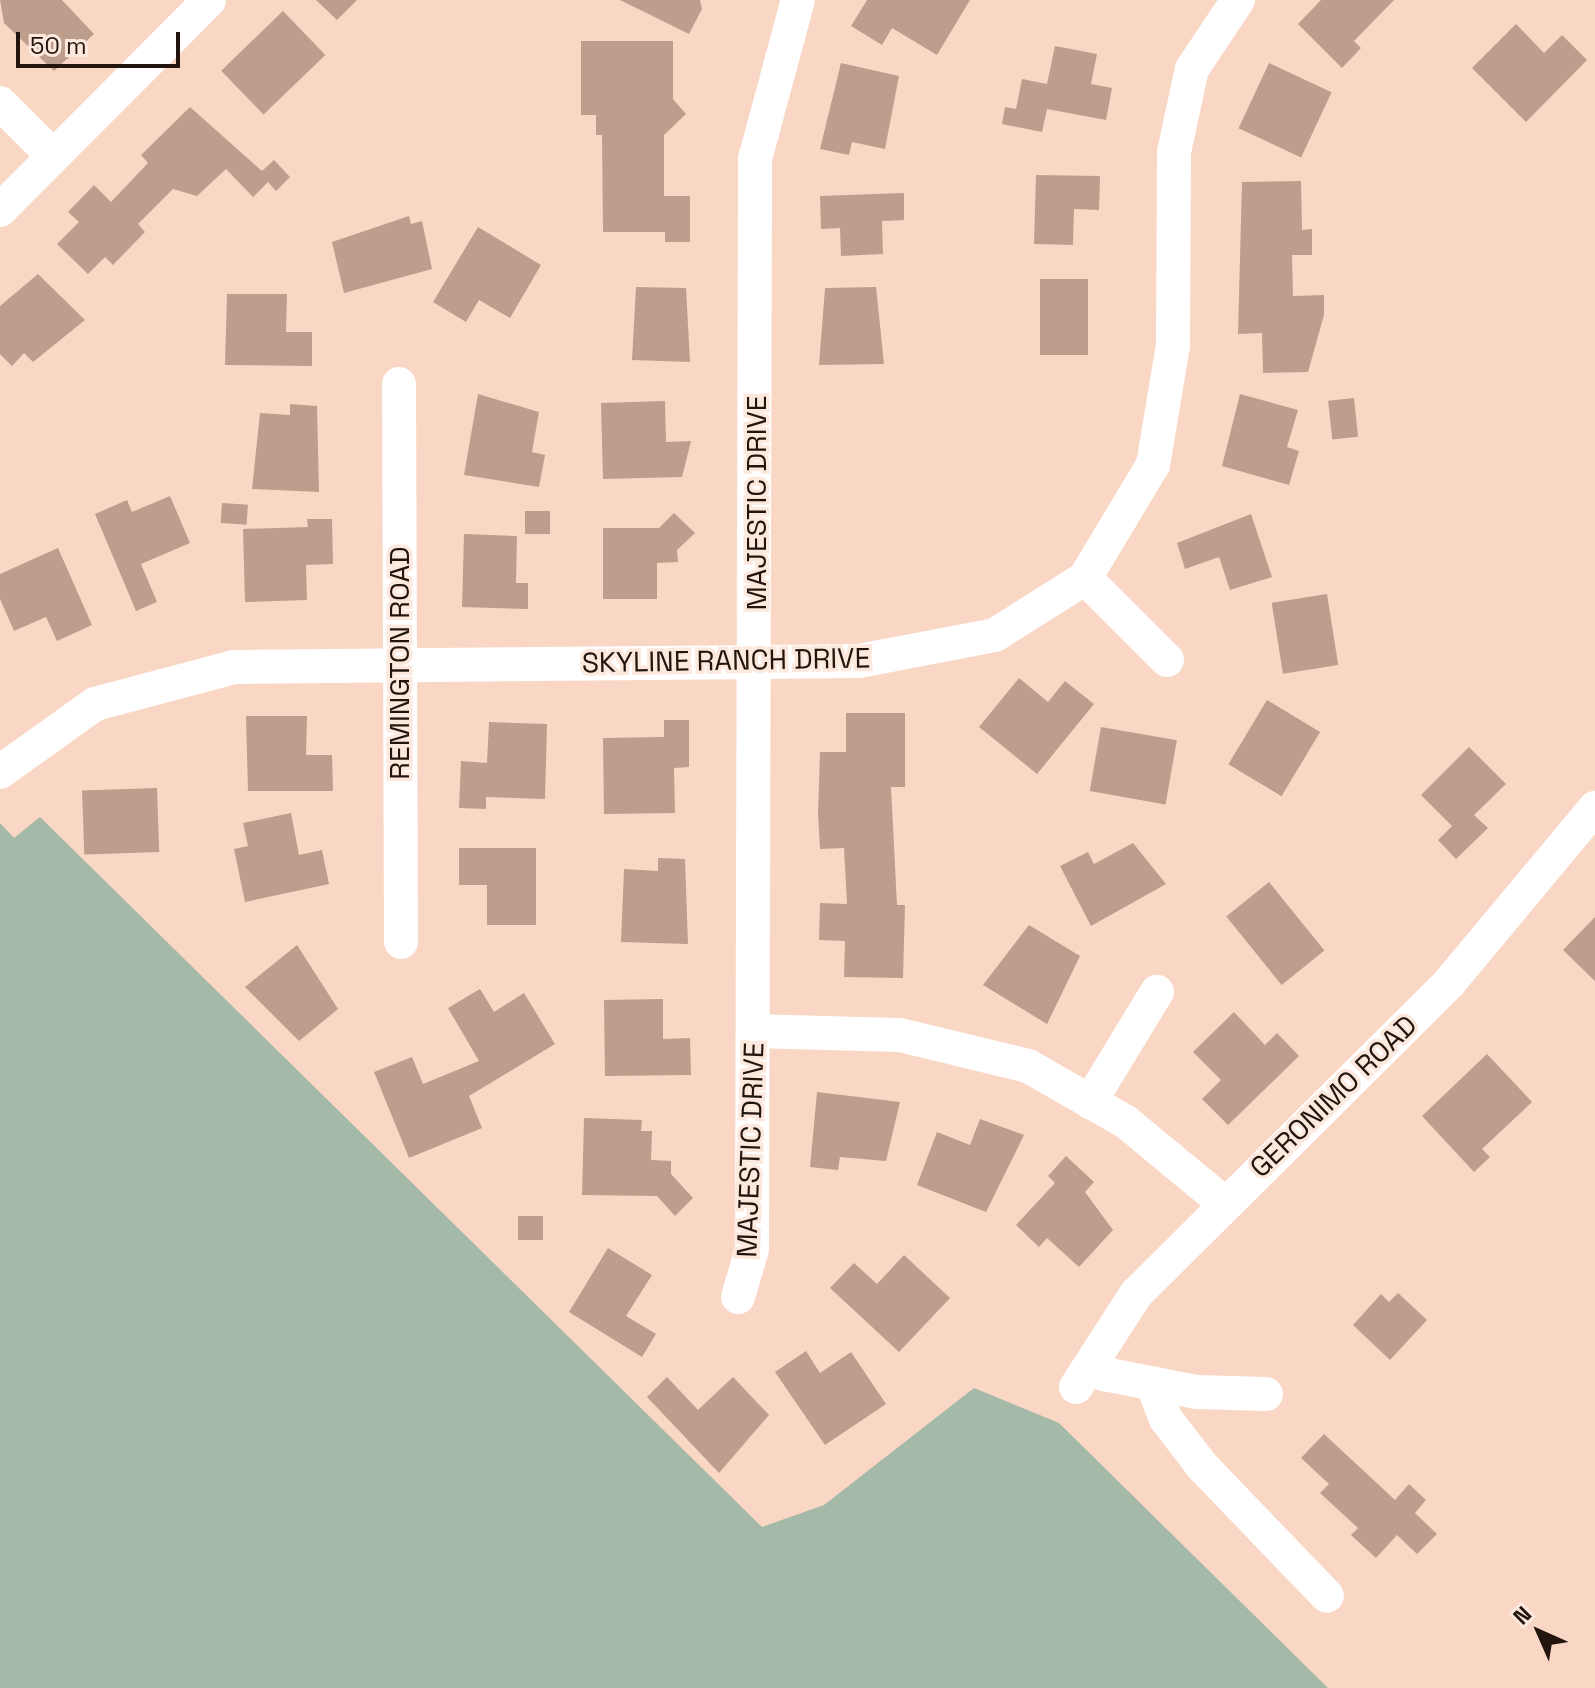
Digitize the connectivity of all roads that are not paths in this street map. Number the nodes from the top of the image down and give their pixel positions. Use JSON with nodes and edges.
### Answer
{"nodes":[{"id":1,"x":209,"y":0,"type":"edge"},
{"id":2,"x":798,"y":0,"type":"edge"},
{"id":3,"x":1238,"y":0,"type":"edge"},
{"id":4,"x":0,"y":103,"type":"edge"},
{"id":5,"x":53,"y":156,"type":"junction"},
{"id":6,"x":0,"y":210,"type":"edge"},
{"id":7,"x":399,"y":384,"type":"dead end"},
{"id":8,"x":1085,"y":578,"type":"junction"},
{"id":9,"x":1167,"y":660,"type":"dead end"},
{"id":10,"x":756,"y":662,"type":"junction"},
{"id":11,"x":399,"y":665,"type":"junction"},
{"id":12,"x":0,"y":772,"type":"edge"},
{"id":13,"x":1595,"y":808,"type":"edge"},
{"id":14,"x":401,"y":942,"type":"dead end"},
{"id":15,"x":1157,"y":992,"type":"dead end"},
{"id":16,"x":754,"y":1031,"type":"junction"},
{"id":17,"x":1090,"y":1102,"type":"junction"},
{"id":18,"x":1224,"y":1203,"type":"junction"},
{"id":19,"x":738,"y":1297,"type":"dead end"},
{"id":20,"x":1096,"y":1357,"type":"junction"},
{"id":21,"x":1152,"y":1383,"type":"junction"},
{"id":22,"x":1076,"y":1387,"type":"dead end"},
{"id":23,"x":1266,"y":1394,"type":"dead end"},
{"id":24,"x":1327,"y":1596,"type":"dead end"}],
"edges":[{"from":1,"to":5,"type":"street"},
{"from":2,"to":10,"type":"street","name":"MAJESTIC DRIVE"},
{"from":3,"to":8,"type":"street","name":"SKYLINE RANCH DRIVE"},
{"from":4,"to":5,"type":"street"},
{"from":5,"to":6,"type":"street"},
{"from":7,"to":11,"type":"street","name":"REMINGTON ROAD"},
{"from":8,"to":9,"type":"street"},
{"from":8,"to":10,"type":"street","name":"SKYLINE RANCH DRIVE"},
{"from":10,"to":11,"type":"street","name":"SKYLINE RANCH DRIVE"},
{"from":10,"to":16,"type":"street","name":"MAJESTIC DRIVE"},
{"from":11,"to":12,"type":"street","name":"SKYLINE RANCH DRIVE"},
{"from":11,"to":14,"type":"street","name":"REMINGTON ROAD"},
{"from":13,"to":18,"type":"street","name":"GERONIMO ROAD"},
{"from":15,"to":17,"type":"street"},
{"from":16,"to":17,"type":"street"},
{"from":16,"to":19,"type":"street","name":"MAJESTIC DRIVE"},
{"from":17,"to":18,"type":"street"},
{"from":18,"to":20,"type":"street","name":"GERONIMO ROAD"},
{"from":20,"to":21,"type":"street"},
{"from":20,"to":22,"type":"street","name":"GERONIMO ROAD"},
{"from":21,"to":23,"type":"street"},
{"from":21,"to":24,"type":"street"}]}
